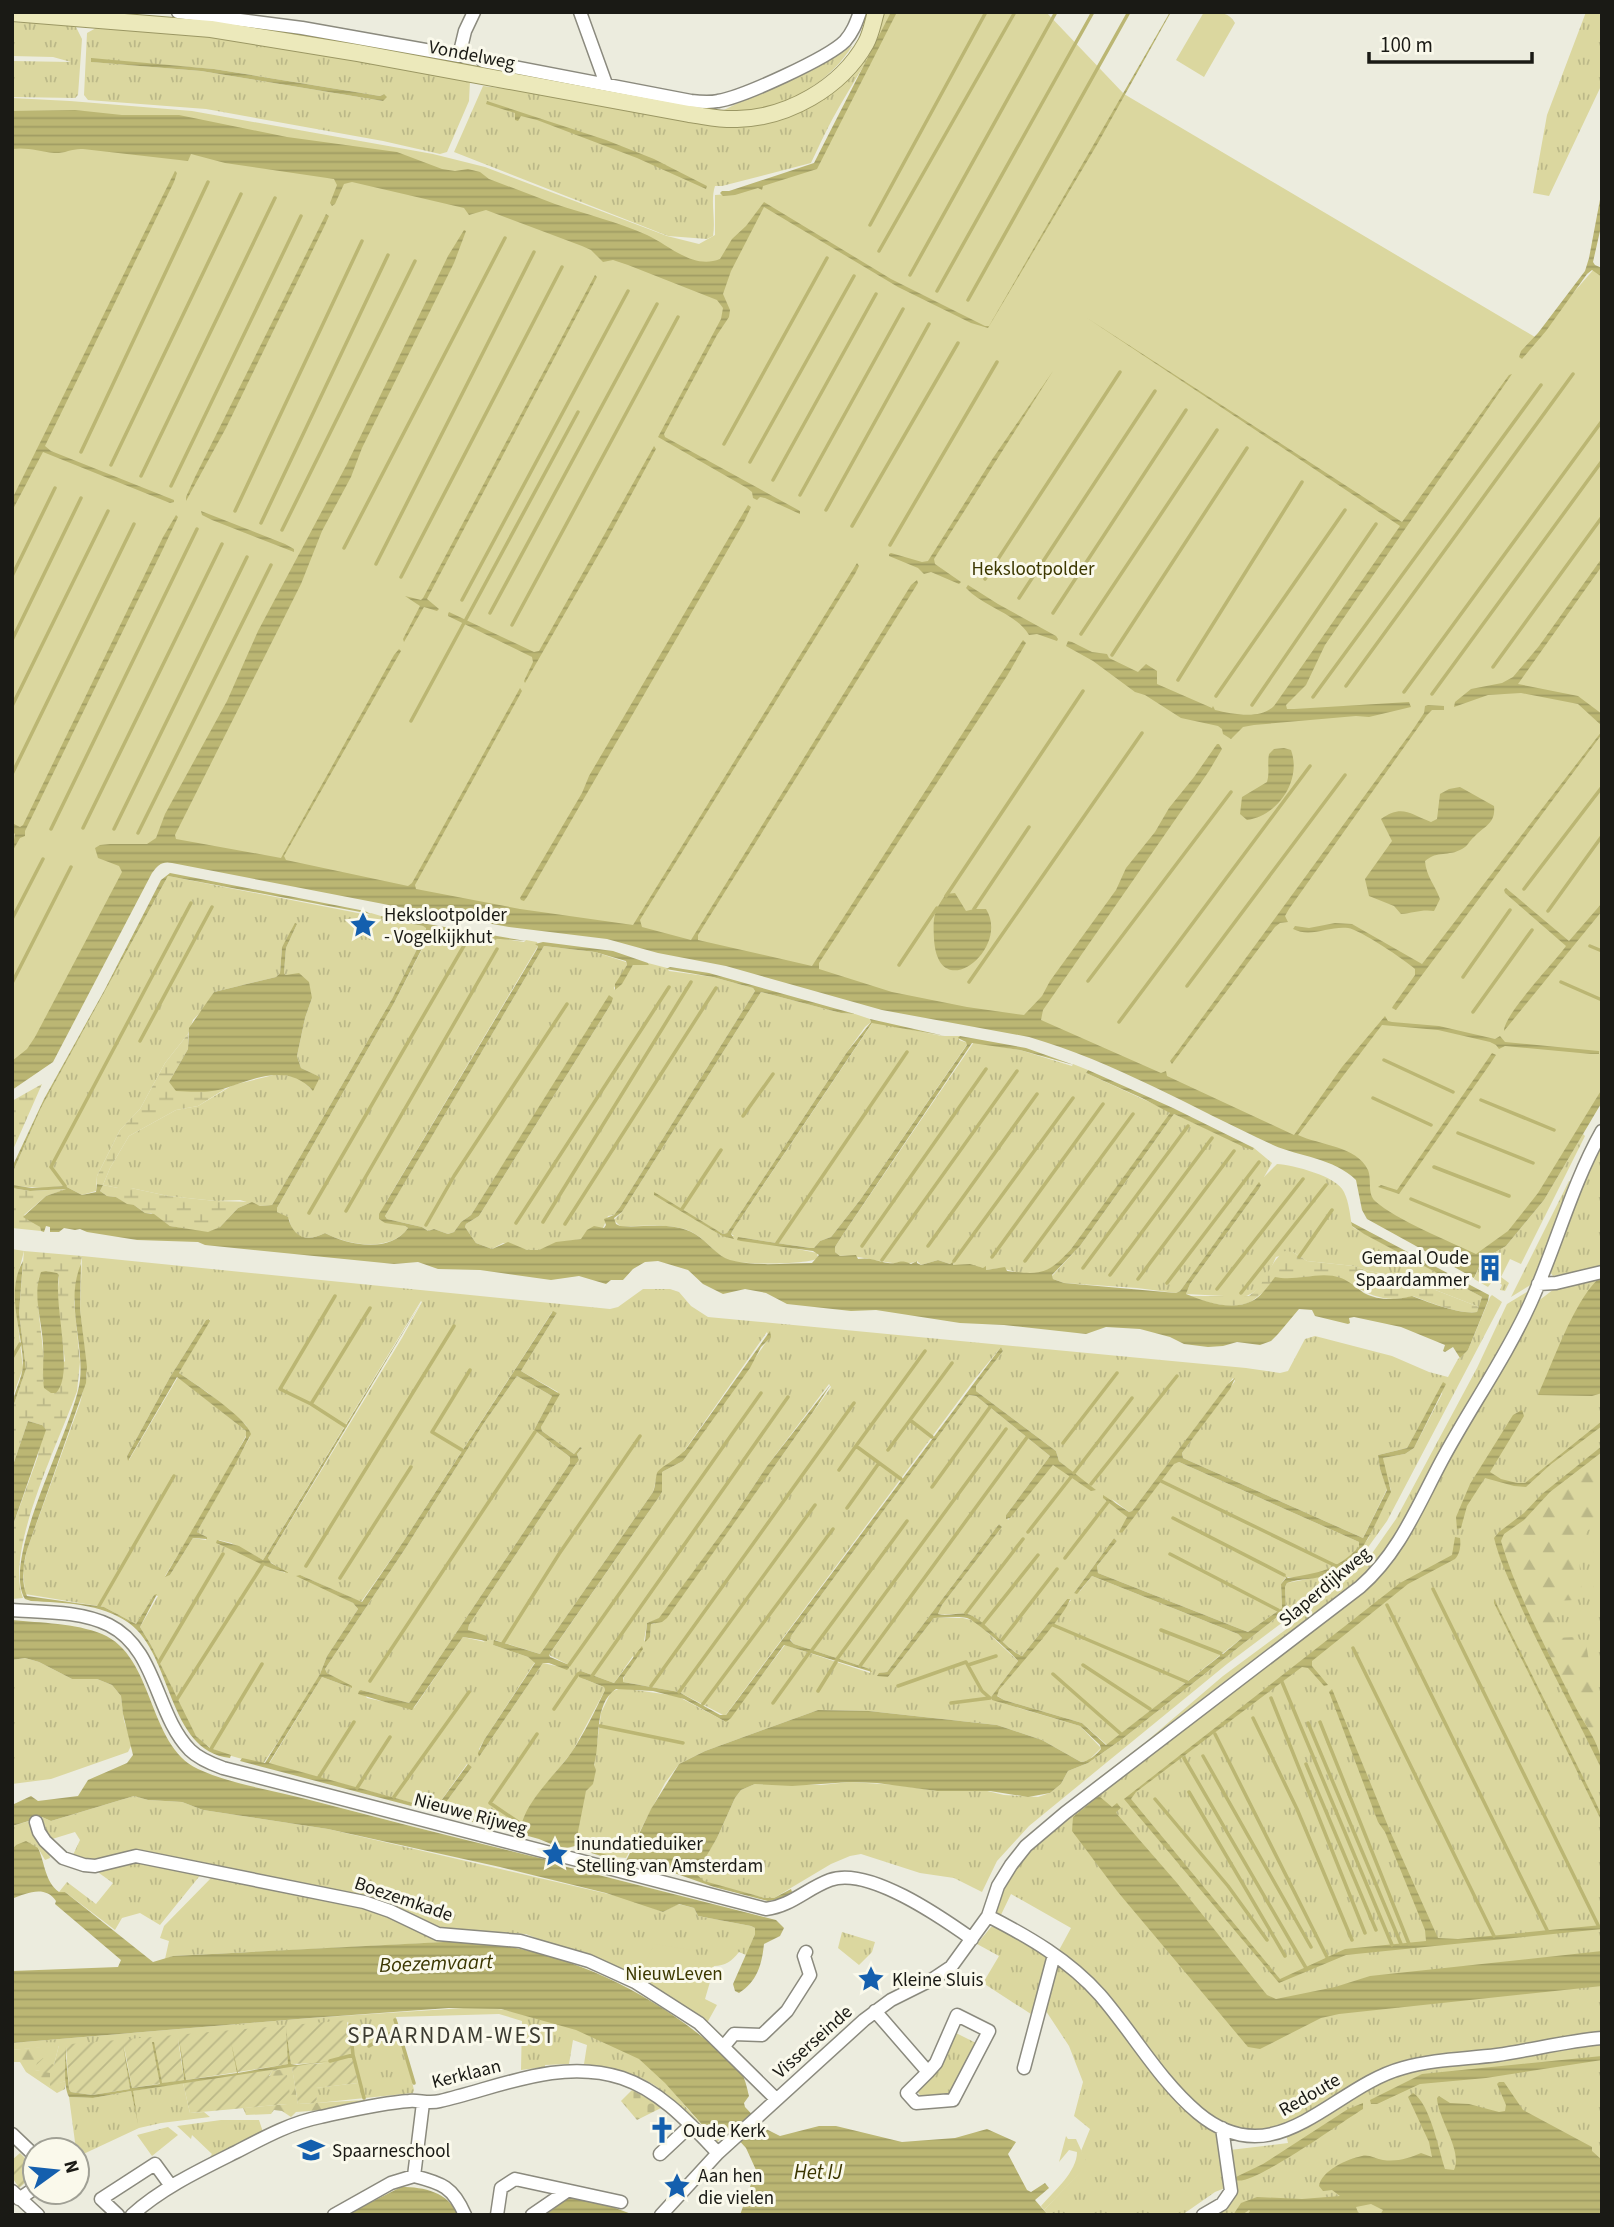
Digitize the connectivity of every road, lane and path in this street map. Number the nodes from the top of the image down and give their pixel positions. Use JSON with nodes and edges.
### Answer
{"nodes":[{"id":1,"x":178,"y":12,"type":"edge"},
{"id":2,"x":474,"y":12,"type":"edge"},
{"id":3,"x":580,"y":12,"type":"edge"},
{"id":4,"x":860,"y":12,"type":"edge"},
{"id":5,"x":877,"y":12,"type":"edge"},
{"id":6,"x":12,"y":13,"type":"edge"},
{"id":7,"x":203,"y":13,"type":"edge"},
{"id":8,"x":483,"y":61,"type":"dead end"},
{"id":9,"x":606,"y":84,"type":"junction"},
{"id":10,"x":1602,"y":1131,"type":"edge"},
{"id":11,"x":1602,"y":1272,"type":"edge"},
{"id":12,"x":1538,"y":1284,"type":"junction"},
{"id":13,"x":12,"y":1610,"type":"edge"},
{"id":14,"x":36,"y":1822,"type":"dead end"},
{"id":15,"x":988,"y":1916,"type":"junction"},
{"id":16,"x":972,"y":1939,"type":"junction"},
{"id":17,"x":806,"y":1951,"type":"dead end"},
{"id":18,"x":1054,"y":1955,"type":"junction"},
{"id":19,"x":875,"y":2011,"type":"junction"},
{"id":20,"x":1602,"y":2038,"type":"edge"},
{"id":21,"x":724,"y":2046,"type":"junction"},
{"id":22,"x":1024,"y":2068,"type":"dead end"},
{"id":23,"x":928,"y":2072,"type":"junction"},
{"id":24,"x":776,"y":2099,"type":"junction"},
{"id":25,"x":423,"y":2103,"type":"junction"},
{"id":26,"x":691,"y":2125,"type":"junction"},
{"id":27,"x":1222,"y":2128,"type":"junction"},
{"id":28,"x":723,"y":2148,"type":"junction"},
{"id":29,"x":660,"y":2154,"type":"dead end"},
{"id":30,"x":414,"y":2176,"type":"junction"},
{"id":31,"x":171,"y":2186,"type":"junction"},
{"id":32,"x":567,"y":2190,"type":"junction"},
{"id":33,"x":16,"y":2195,"type":"edge"},
{"id":34,"x":621,"y":2202,"type":"dead end"},
{"id":35,"x":38,"y":2215,"type":"edge"},
{"id":36,"x":118,"y":2215,"type":"edge"},
{"id":37,"x":132,"y":2215,"type":"edge"},
{"id":38,"x":334,"y":2215,"type":"edge"},
{"id":39,"x":465,"y":2215,"type":"edge"},
{"id":40,"x":497,"y":2215,"type":"edge"},
{"id":41,"x":532,"y":2215,"type":"edge"},
{"id":42,"x":661,"y":2215,"type":"edge"},
{"id":43,"x":1203,"y":2215,"type":"edge"}],
"edges":[{"from":1,"to":7,"type":"street","name":"Vondelweg"},
{"from":2,"to":7,"type":"street","name":"Vondelweg"},
{"from":3,"to":9,"type":"street"},
{"from":4,"to":9,"type":"street","name":"Vondelweg"},
{"from":5,"to":6,"type":"main road","name":"Vondelweg"},
{"from":8,"to":9,"type":"street","name":"Vondelweg"},
{"from":10,"to":12,"type":"street","name":"Slaperdijkweg"},
{"from":11,"to":12,"type":"street"},
{"from":12,"to":15,"type":"street","name":"Slaperdijkweg"},
{"from":13,"to":16,"type":"street","name":"Nieuwe Rijweg"},
{"from":14,"to":21,"type":"street","name":"Boezemkade"},
{"from":15,"to":16,"type":"street","name":"Slaperdijkweg"},
{"from":15,"to":18,"type":"street","name":"Redoute"},
{"from":16,"to":19,"type":"street","name":"Visserseinde"},
{"from":17,"to":21,"type":"street"},
{"from":18,"to":22,"type":"street"},
{"from":18,"to":27,"type":"street","name":"Redoute"},
{"from":19,"to":23,"type":"street"},
{"from":19,"to":24,"type":"street","name":"Visserseinde"},
{"from":20,"to":27,"type":"street","name":"Redoute"},
{"from":21,"to":24,"type":"street","name":"Boezemkade"},
{"from":23,"to":23,"type":"street"},
{"from":24,"to":28,"type":"street","name":"Visserseinde"},
{"from":25,"to":26,"type":"street","name":"Kerklaan"},
{"from":25,"to":30,"type":"street"},
{"from":25,"to":31,"type":"street","name":"Kerklaan"},
{"from":26,"to":28,"type":"street","name":"Kerklaan"},
{"from":26,"to":29,"type":"street"},
{"from":27,"to":43,"type":"street"},
{"from":28,"to":42,"type":"street","name":"Visserseinde"},
{"from":30,"to":38,"type":"street"},
{"from":30,"to":39,"type":"street"},
{"from":31,"to":36,"type":"street"},
{"from":31,"to":37,"type":"street","name":"Kerklaan"},
{"from":32,"to":34,"type":"street"},
{"from":32,"to":40,"type":"street"},
{"from":32,"to":41,"type":"street"},
{"from":33,"to":35,"type":"street"}]}
